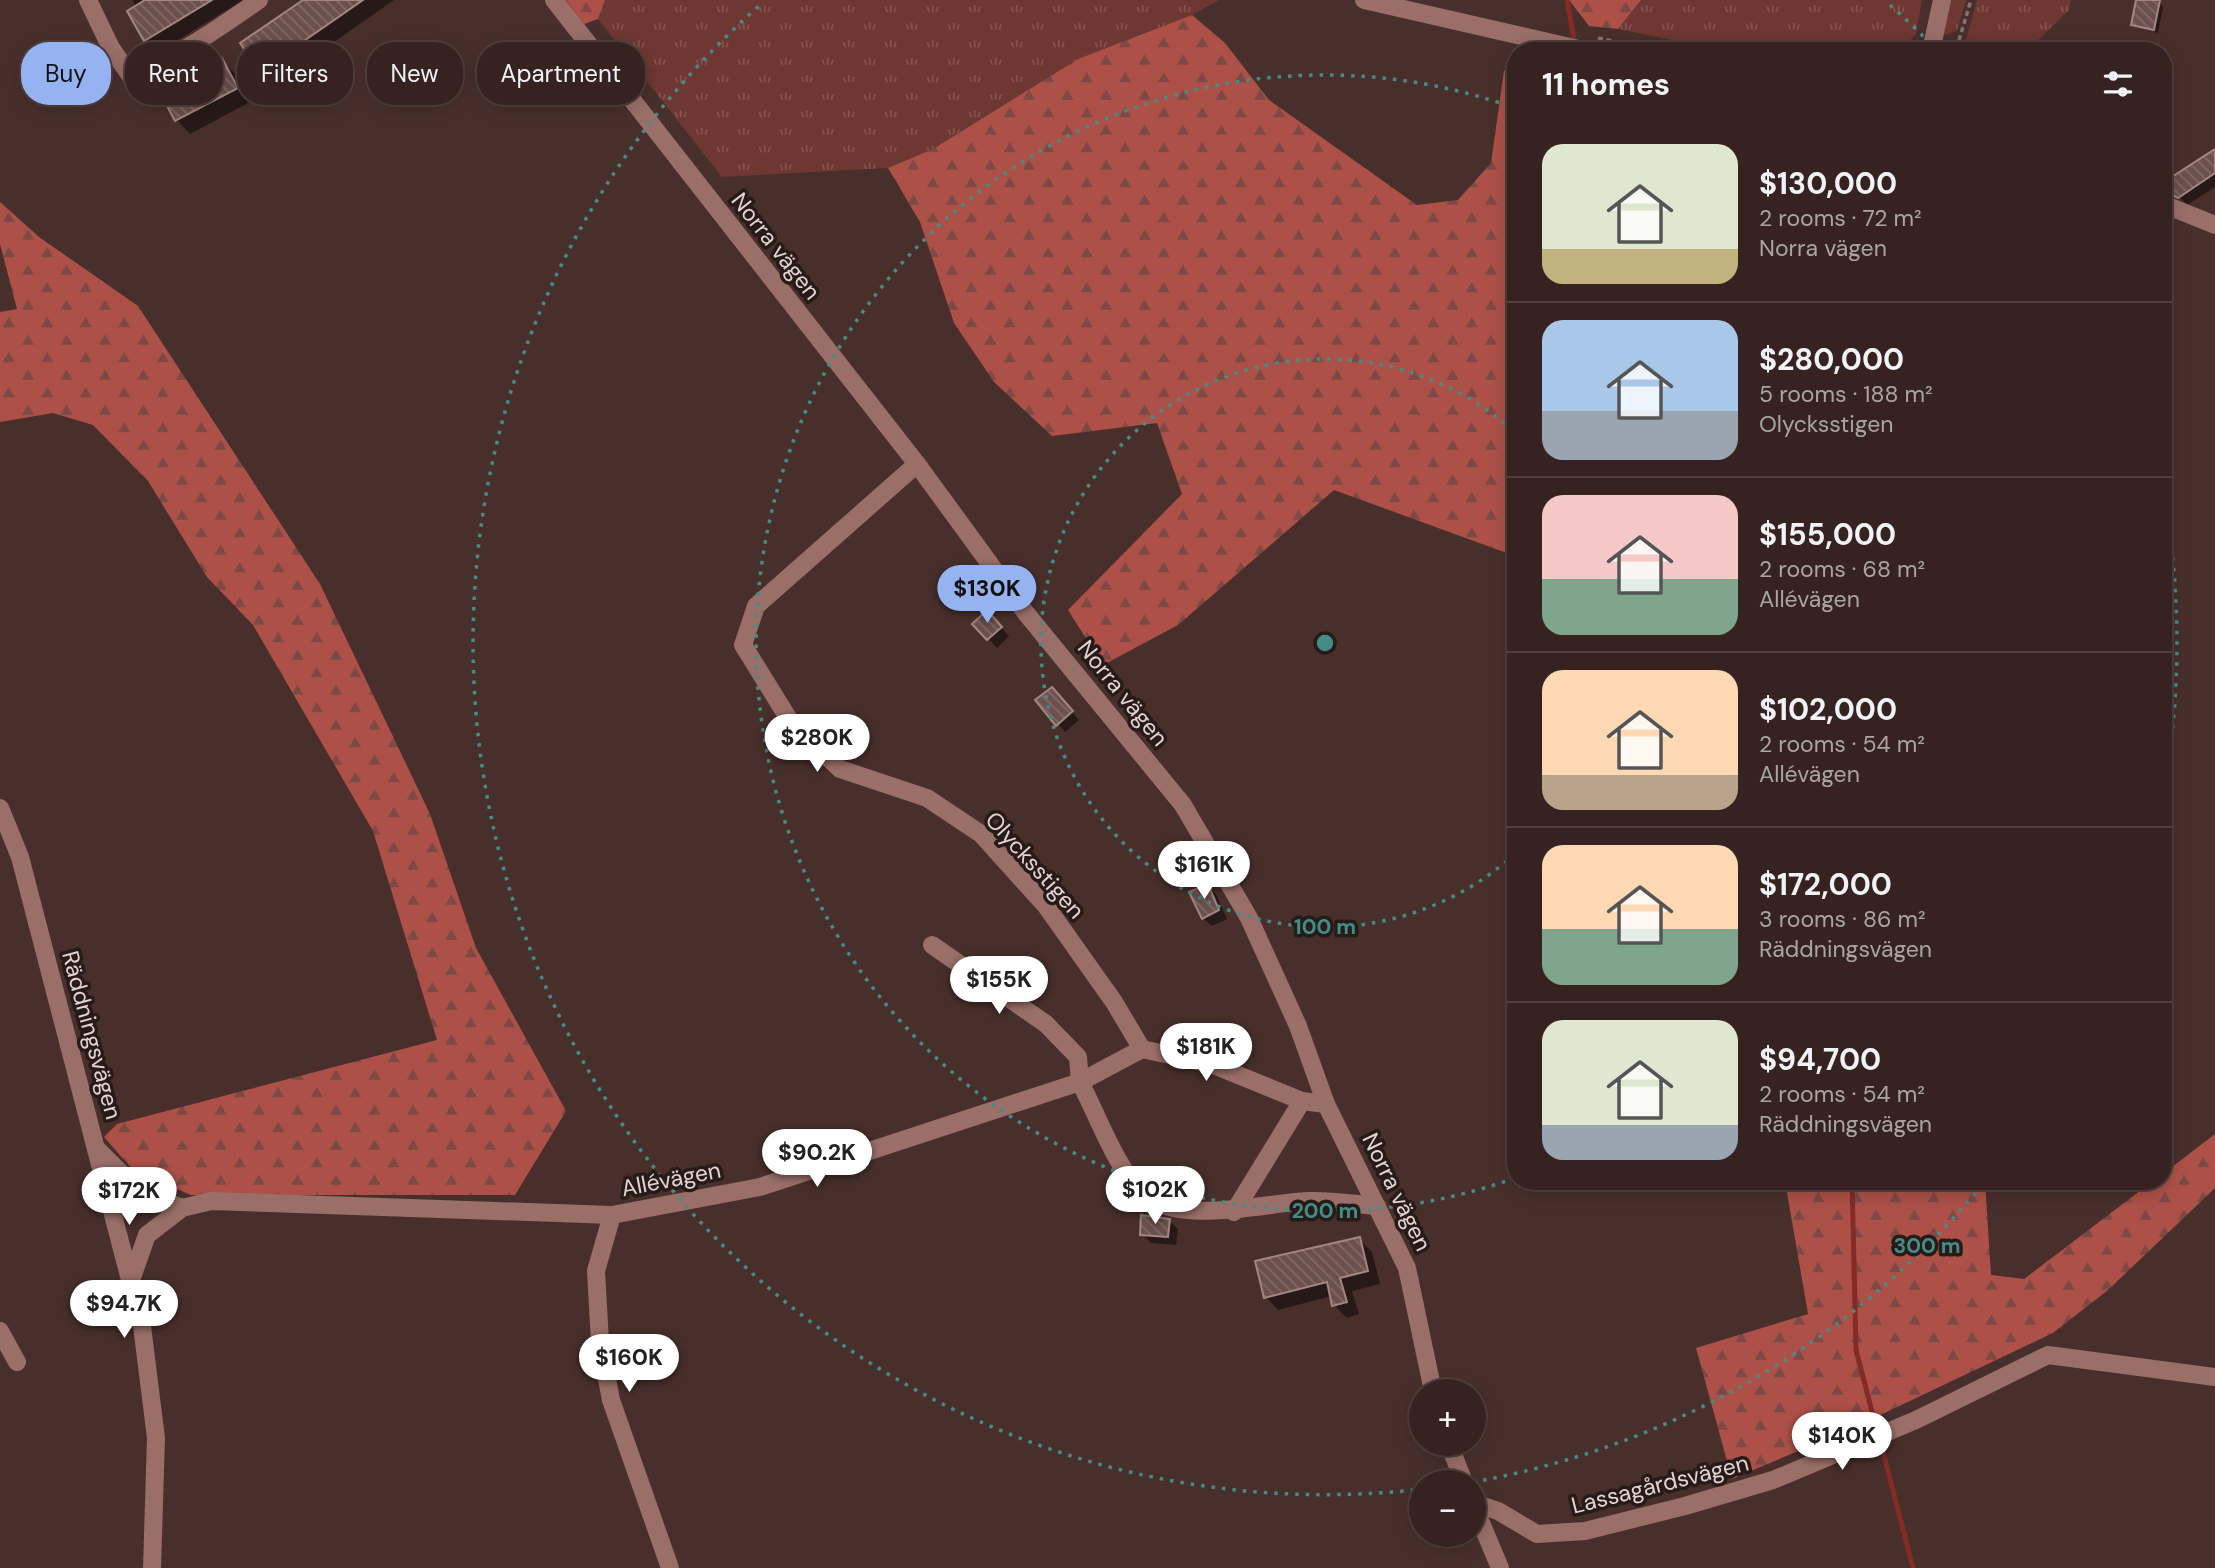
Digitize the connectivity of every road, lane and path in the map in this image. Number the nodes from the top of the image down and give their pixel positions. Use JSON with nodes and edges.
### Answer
{"nodes":[{"id":1,"x":88,"y":0,"type":"edge"},
{"id":2,"x":259,"y":0,"type":"edge"},
{"id":3,"x":554,"y":0,"type":"edge"},
{"id":4,"x":1364,"y":0,"type":"edge"},
{"id":5,"x":1942,"y":0,"type":"edge"},
{"id":6,"x":1548,"y":42,"type":"edge"},
{"id":7,"x":1933,"y":42,"type":"edge"},
{"id":8,"x":2172,"y":208,"type":"edge"},
{"id":9,"x":2215,"y":225,"type":"edge"},
{"id":10,"x":917,"y":464,"type":"junction"},
{"id":11,"x":0,"y":808,"type":"edge"},
{"id":12,"x":932,"y":945,"type":"dead end"},
{"id":13,"x":1143,"y":1049,"type":"junction"},
{"id":14,"x":1080,"y":1082,"type":"junction"},
{"id":15,"x":1302,"y":1101,"type":"junction"},
{"id":16,"x":1326,"y":1104,"type":"junction"},
{"id":17,"x":96,"y":1148,"type":"junction"},
{"id":18,"x":1377,"y":1206,"type":"junction"},
{"id":19,"x":182,"y":1208,"type":"junction"},
{"id":20,"x":1234,"y":1212,"type":"junction"},
{"id":21,"x":612,"y":1215,"type":"junction"},
{"id":22,"x":130,"y":1283,"type":"junction"},
{"id":23,"x":0,"y":1331,"type":"edge"},
{"id":24,"x":18,"y":1362,"type":"dead end"},
{"id":25,"x":2215,"y":1377,"type":"edge"},
{"id":26,"x":1430,"y":1379,"type":"edge"},
{"id":27,"x":1486,"y":1508,"type":"edge"},
{"id":28,"x":1486,"y":1534,"type":"edge"},
{"id":29,"x":152,"y":1568,"type":"edge"},
{"id":30,"x":670,"y":1568,"type":"edge"},
{"id":31,"x":1500,"y":1568,"type":"edge"}],
"edges":[{"from":1,"to":2,"type":"street"},
{"from":3,"to":10,"type":"street","name":"Norra vägen"},
{"from":4,"to":6,"type":"street"},
{"from":5,"to":7,"type":"street"},
{"from":8,"to":9,"type":"street"},
{"from":10,"to":13,"type":"street","name":"Olycksstigen"},
{"from":10,"to":16,"type":"street","name":"Norra vägen"},
{"from":11,"to":17,"type":"street","name":"Räddningsvägen"},
{"from":12,"to":14,"type":"street"},
{"from":13,"to":14,"type":"street","name":"Allévägen"},
{"from":13,"to":15,"type":"street"},
{"from":14,"to":20,"type":"street"},
{"from":14,"to":21,"type":"street","name":"Allévägen"},
{"from":15,"to":16,"type":"street"},
{"from":15,"to":20,"type":"street"},
{"from":16,"to":18,"type":"street","name":"Norra vägen"},
{"from":17,"to":19,"type":"street"},
{"from":17,"to":22,"type":"street","name":"Räddningsvägen"},
{"from":18,"to":20,"type":"street"},
{"from":18,"to":26,"type":"street","name":"Norra vägen"},
{"from":19,"to":21,"type":"street","name":"Allévägen"},
{"from":19,"to":22,"type":"street","name":"Allévägen"},
{"from":21,"to":30,"type":"street"},
{"from":22,"to":29,"type":"street","name":"Räddningsvägen"},
{"from":23,"to":24,"type":"street"},
{"from":25,"to":27,"type":"street","name":"Lassagårdsvägen"},
{"from":28,"to":31,"type":"street"}]}
